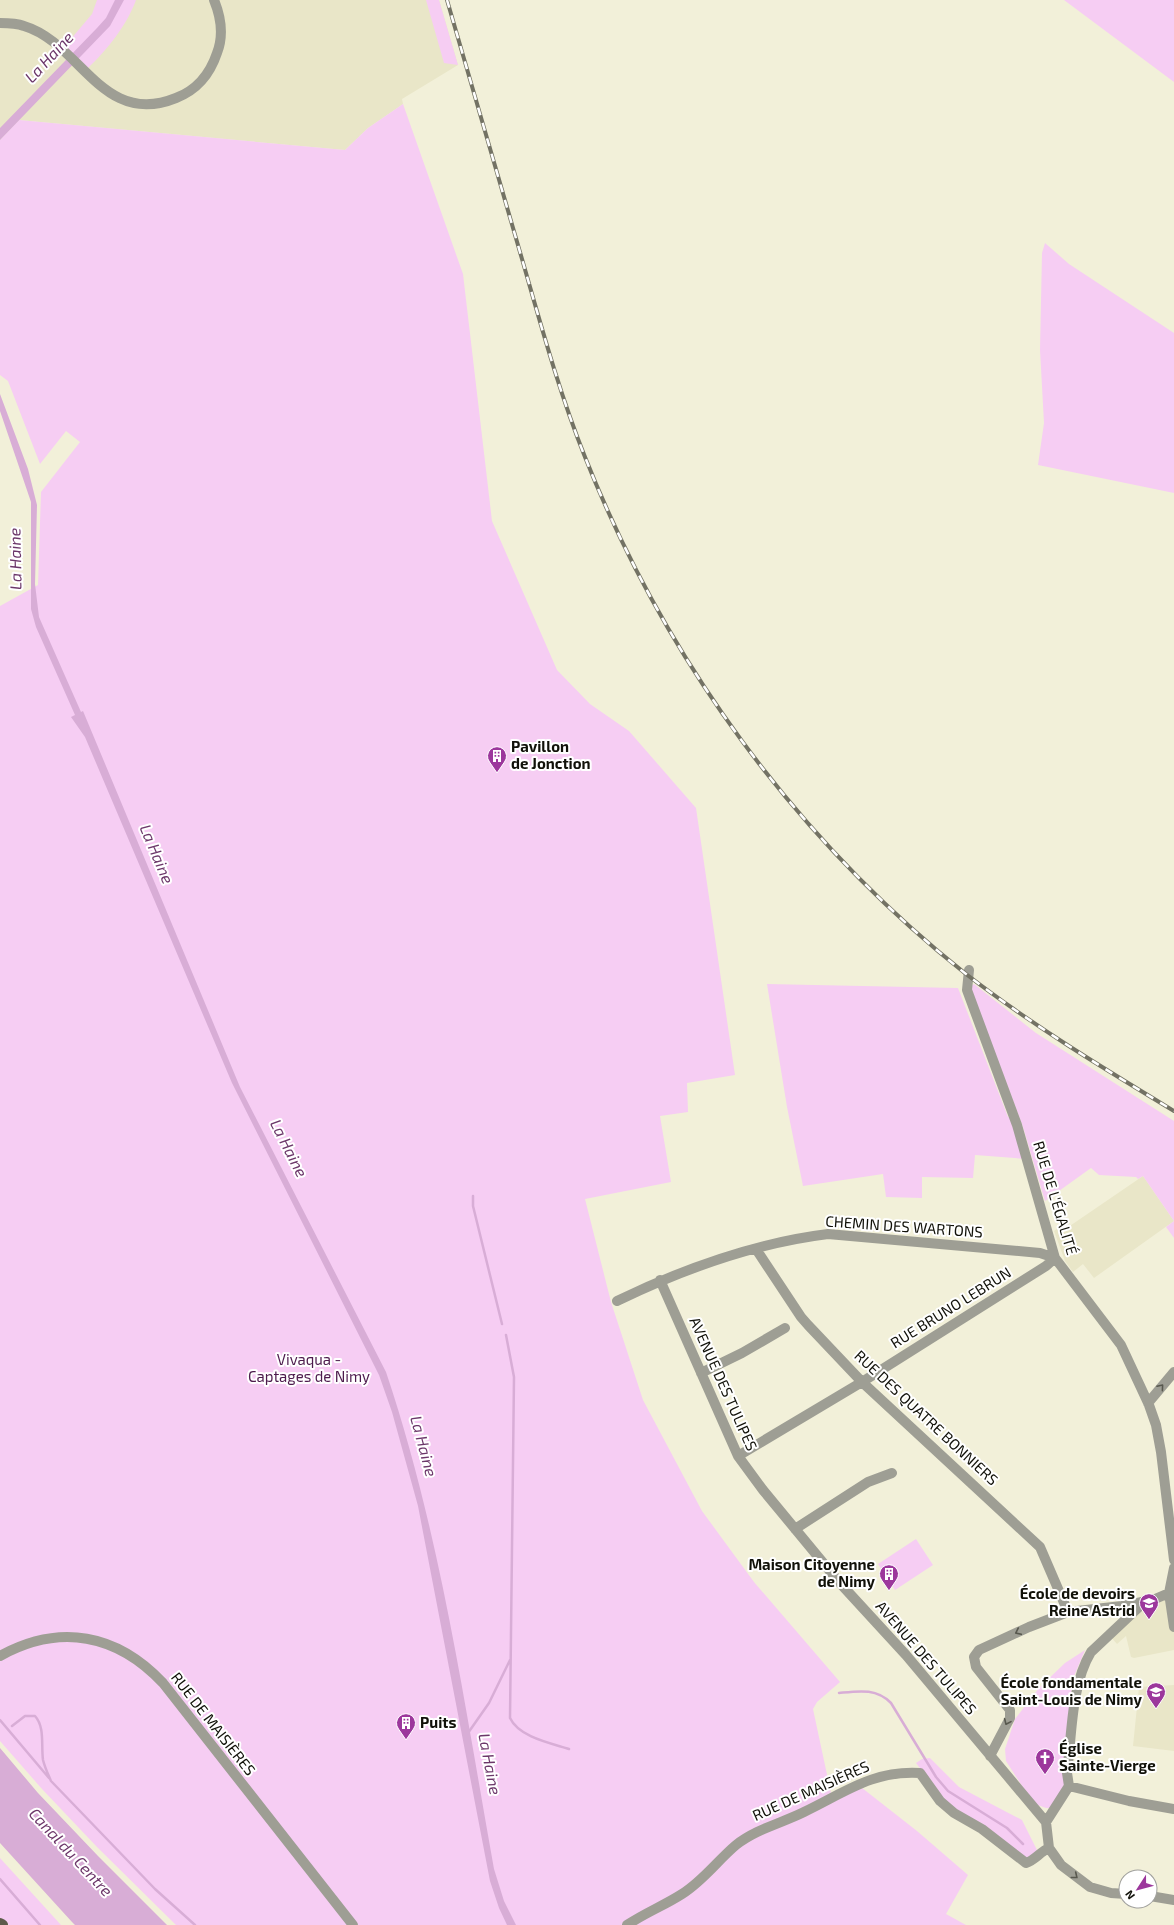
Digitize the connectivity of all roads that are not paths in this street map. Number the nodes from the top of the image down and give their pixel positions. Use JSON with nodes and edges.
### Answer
{"nodes":[{"id":1,"x":214,"y":0,"type":"edge"},
{"id":2,"x":0,"y":23,"type":"edge"},
{"id":3,"x":969,"y":970,"type":"dead end"},
{"id":4,"x":756,"y":1249,"type":"junction"},
{"id":5,"x":1055,"y":1258,"type":"junction"},
{"id":6,"x":660,"y":1280,"type":"junction"},
{"id":7,"x":616,"y":1301,"type":"dead end"},
{"id":8,"x":785,"y":1328,"type":"dead end"},
{"id":9,"x":1174,"y":1372,"type":"edge"},
{"id":10,"x":702,"y":1373,"type":"junction"},
{"id":11,"x":862,"y":1382,"type":"junction"},
{"id":12,"x":1148,"y":1403,"type":"junction"},
{"id":13,"x":738,"y":1456,"type":"junction"},
{"id":14,"x":892,"y":1473,"type":"dead end"},
{"id":15,"x":795,"y":1529,"type":"junction"},
{"id":16,"x":1174,"y":1560,"type":"edge"},
{"id":17,"x":1174,"y":1568,"type":"edge"},
{"id":18,"x":1174,"y":1577,"type":"edge"},
{"id":19,"x":1169,"y":1593,"type":"junction"},
{"id":20,"x":1152,"y":1600,"type":"junction"},
{"id":21,"x":1068,"y":1612,"type":"junction"},
{"id":22,"x":1174,"y":1627,"type":"edge"},
{"id":23,"x":0,"y":1656,"type":"edge"},
{"id":24,"x":990,"y":1756,"type":"junction"},
{"id":25,"x":1069,"y":1786,"type":"junction"},
{"id":26,"x":1174,"y":1809,"type":"edge"},
{"id":27,"x":1046,"y":1822,"type":"junction"},
{"id":28,"x":1049,"y":1848,"type":"junction"},
{"id":29,"x":1118,"y":1893,"type":"edge"},
{"id":30,"x":1158,"y":1897,"type":"edge"},
{"id":31,"x":1174,"y":1900,"type":"edge"},
{"id":32,"x":353,"y":1925,"type":"edge"},
{"id":33,"x":627,"y":1925,"type":"edge"}],
"edges":[{"from":1,"to":2,"type":"street"},
{"from":3,"to":5,"type":"street","name":"RUE DE L'ÉGALITÉ"},
{"from":4,"to":5,"type":"street","name":"CHEMIN DES WARTONS"},
{"from":4,"to":6,"type":"street","name":"CHEMIN DES WARTONS"},
{"from":4,"to":11,"type":"street","name":"RUE DES QUATRE BONNIERS"},
{"from":5,"to":11,"type":"street","name":"RUE BRUNO LEBRUN"},
{"from":5,"to":12,"type":"street","name":"RUE DE L'ÉGALITÉ"},
{"from":6,"to":7,"type":"street","name":"CHEMIN DES WARTONS"},
{"from":6,"to":10,"type":"street","name":"AVENUE DES TULIPES"},
{"from":8,"to":10,"type":"street"},
{"from":12,"to":9,"type":"street","one_way":true},
{"from":10,"to":13,"type":"street","name":"AVENUE DES TULIPES"},
{"from":11,"to":13,"type":"street","name":"RUE BRUNO LEBRUN"},
{"from":11,"to":21,"type":"street","name":"RUE DES QUATRE BONNIERS"},
{"from":12,"to":16,"type":"street","name":"RUE DE L'ÉGALITÉ"},
{"from":13,"to":15,"type":"street","name":"AVENUE DES TULIPES"},
{"from":14,"to":15,"type":"street"},
{"from":15,"to":24,"type":"street","name":"AVENUE DES TULIPES"},
{"from":17,"to":19,"type":"street"},
{"from":18,"to":19,"type":"street"},
{"from":19,"to":20,"type":"street"},
{"from":19,"to":22,"type":"street"},
{"from":20,"to":21,"type":"street"},
{"from":20,"to":25,"type":"street"},
{"from":21,"to":24,"type":"street","one_way":true},
{"from":23,"to":32,"type":"street","name":"RUE DE MAISIÈRES"},
{"from":24,"to":27,"type":"street","name":"AVENUE DES TULIPES"},
{"from":25,"to":26,"type":"street"},
{"from":25,"to":27,"type":"street"},
{"from":27,"to":28,"type":"street"},
{"from":28,"to":29,"type":"street","one_way":true},
{"from":28,"to":33,"type":"street","name":"RUE DE MAISIÈRES"},
{"from":30,"to":31,"type":"street"}]}
